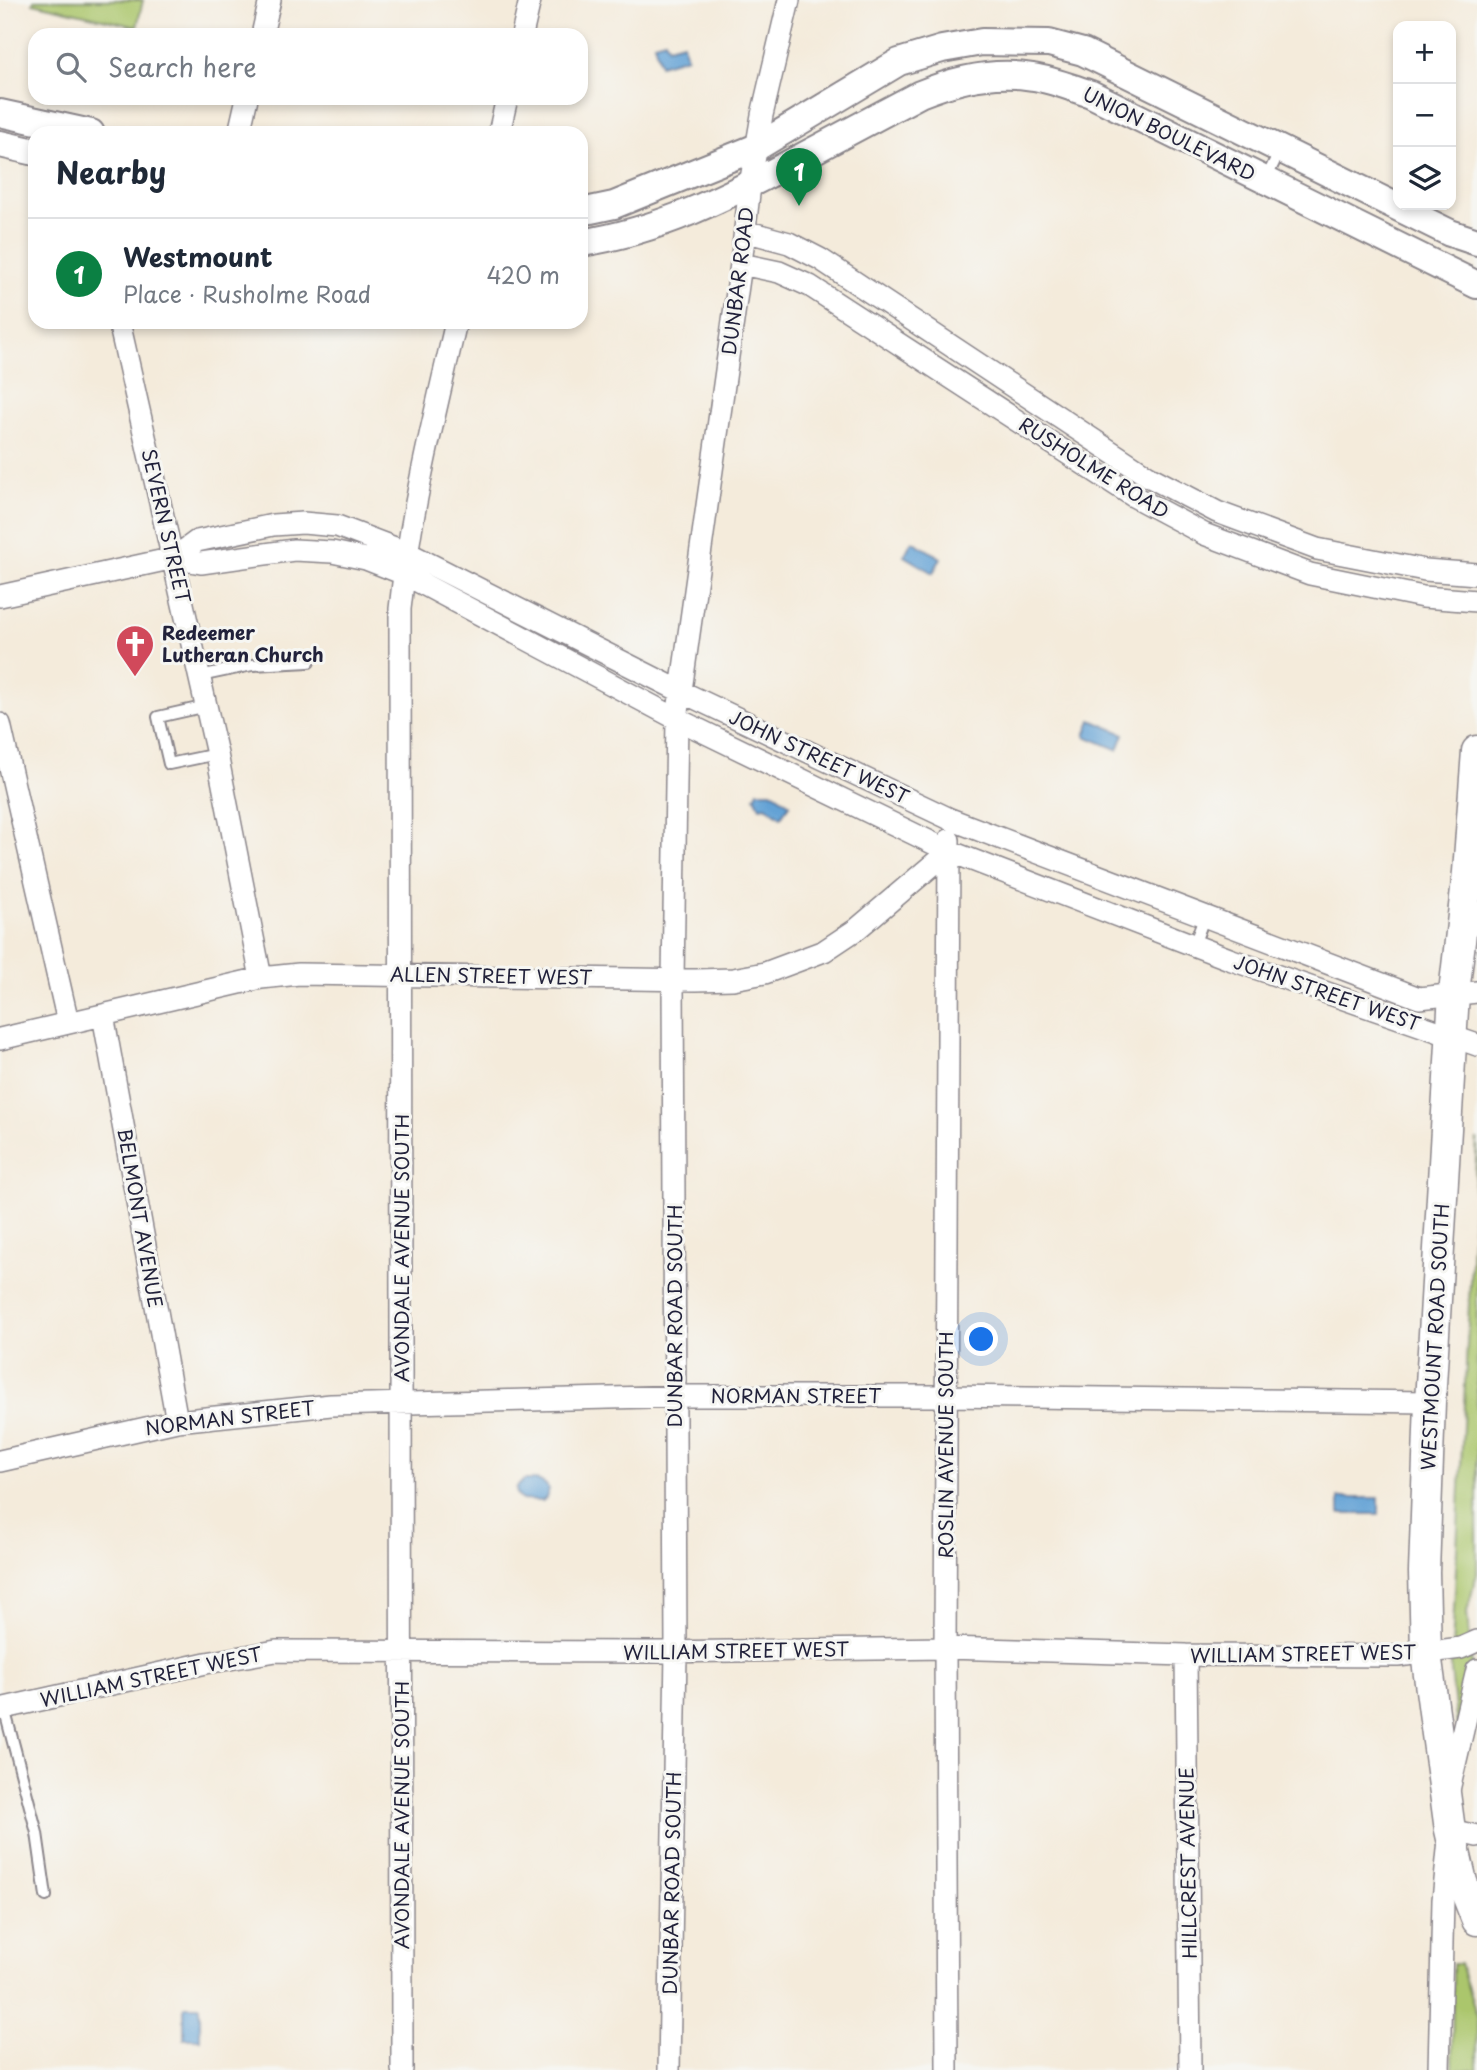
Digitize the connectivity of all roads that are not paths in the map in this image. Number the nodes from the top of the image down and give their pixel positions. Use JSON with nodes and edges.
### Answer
{"nodes":[{"id":1,"x":270,"y":0,"type":"edge"},
{"id":2,"x":530,"y":0,"type":"edge"},
{"id":3,"x":789,"y":0,"type":"edge"},
{"id":4,"x":264,"y":28,"type":"edge"},
{"id":5,"x":524,"y":28,"type":"edge"},
{"id":6,"x":1031,"y":59,"type":"junction"},
{"id":7,"x":245,"y":105,"type":"edge"},
{"id":8,"x":505,"y":105,"type":"edge"},
{"id":9,"x":0,"y":113,"type":"edge"},
{"id":10,"x":59,"y":126,"type":"edge"},
{"id":11,"x":241,"y":126,"type":"edge"},
{"id":12,"x":501,"y":126,"type":"edge"},
{"id":13,"x":0,"y":145,"type":"edge"},
{"id":14,"x":758,"y":147,"type":"junction"},
{"id":15,"x":1281,"y":148,"type":"junction"},
{"id":16,"x":28,"y":151,"type":"edge"},
{"id":17,"x":1265,"y":181,"type":"junction"},
{"id":18,"x":750,"y":185,"type":"junction"},
{"id":19,"x":588,"y":211,"type":"edge"},
{"id":20,"x":745,"y":231,"type":"junction"},
{"id":21,"x":588,"y":242,"type":"edge"},
{"id":22,"x":1477,"y":242,"type":"edge"},
{"id":23,"x":741,"y":264,"type":"junction"},
{"id":24,"x":1477,"y":285,"type":"edge"},
{"id":25,"x":901,"y":313,"type":"junction"},
{"id":26,"x":121,"y":329,"type":"edge"},
{"id":27,"x":454,"y":329,"type":"edge"},
{"id":28,"x":887,"y":335,"type":"junction"},
{"id":29,"x":1034,"y":402,"type":"junction"},
{"id":30,"x":1021,"y":423,"type":"junction"},
{"id":31,"x":1170,"y":489,"type":"junction"},
{"id":32,"x":1159,"y":510,"type":"junction"},
{"id":33,"x":1317,"y":549,"type":"junction"},
{"id":34,"x":174,"y":558,"type":"junction"},
{"id":35,"x":406,"y":564,"type":"junction"},
{"id":36,"x":700,"y":564,"type":"joint"},
{"id":37,"x":1310,"y":575,"type":"junction"},
{"id":38,"x":1477,"y":575,"type":"edge"},
{"id":39,"x":0,"y":596,"type":"edge"},
{"id":40,"x":1477,"y":601,"type":"edge"},
{"id":41,"x":309,"y":663,"type":"dead end"},
{"id":42,"x":200,"y":676,"type":"junction"},
{"id":43,"x":682,"y":692,"type":"junction"},
{"id":44,"x":207,"y":706,"type":"junction"},
{"id":45,"x":677,"y":719,"type":"junction"},
{"id":46,"x":0,"y":724,"type":"edge"},
{"id":47,"x":1477,"y":751,"type":"edge"},
{"id":48,"x":217,"y":754,"type":"junction"},
{"id":49,"x":950,"y":819,"type":"junction"},
{"id":50,"x":948,"y":851,"type":"junction"},
{"id":51,"x":1204,"y":918,"type":"junction"},
{"id":52,"x":1194,"y":945,"type":"junction"},
{"id":53,"x":402,"y":974,"type":"junction"},
{"id":54,"x":261,"y":978,"type":"junction"},
{"id":55,"x":673,"y":979,"type":"junction"},
{"id":56,"x":1466,"y":993,"type":"edge"},
{"id":57,"x":103,"y":1015,"type":"junction"},
{"id":58,"x":68,"y":1022,"type":"junction"},
{"id":59,"x":0,"y":1039,"type":"edge"},
{"id":60,"x":1464,"y":1041,"type":"edge"},
{"id":61,"x":675,"y":1396,"type":"junction"},
{"id":62,"x":946,"y":1396,"type":"junction"},
{"id":63,"x":402,"y":1402,"type":"junction"},
{"id":64,"x":1430,"y":1402,"type":"junction"},
{"id":65,"x":177,"y":1421,"type":"junction"},
{"id":66,"x":0,"y":1461,"type":"edge"},
{"id":67,"x":1477,"y":1641,"type":"edge"},
{"id":68,"x":945,"y":1648,"type":"junction"},
{"id":69,"x":402,"y":1652,"type":"junction"},
{"id":70,"x":676,"y":1652,"type":"junction"},
{"id":71,"x":1426,"y":1653,"type":"junction"},
{"id":72,"x":1186,"y":1655,"type":"junction"},
{"id":73,"x":1477,"y":1670,"type":"edge"},
{"id":74,"x":2,"y":1709,"type":"edge"},
{"id":75,"x":1458,"y":1823,"type":"edge"},
{"id":76,"x":47,"y":1896,"type":"dead end"},
{"id":77,"x":1477,"y":1920,"type":"edge"},
{"id":78,"x":402,"y":2070,"type":"edge"},
{"id":79,"x":669,"y":2070,"type":"edge"},
{"id":80,"x":947,"y":2070,"type":"edge"},
{"id":81,"x":1191,"y":2070,"type":"edge"},
{"id":82,"x":1439,"y":2070,"type":"edge"}],
"edges":[{"from":1,"to":4,"type":"street"},
{"from":2,"to":5,"type":"street"},
{"from":3,"to":14,"type":"street","name":"DUNBAR ROAD"},
{"from":6,"to":14,"type":"street","name":"UNION BOULEVARD"},
{"from":6,"to":15,"type":"street","name":"UNION BOULEVARD"},
{"from":6,"to":17,"type":"street","name":"UNION BOULEVARD"},
{"from":6,"to":18,"type":"street","name":"UNION BOULEVARD"},
{"from":7,"to":11,"type":"street"},
{"from":8,"to":12,"type":"street"},
{"from":9,"to":10,"type":"street"},
{"from":13,"to":16,"type":"street"},
{"from":14,"to":18,"type":"street","name":"DUNBAR ROAD"},
{"from":14,"to":19,"type":"street","name":"UNION BOULEVARD"},
{"from":15,"to":17,"type":"lane"},
{"from":15,"to":22,"type":"street","name":"UNION BOULEVARD"},
{"from":17,"to":24,"type":"street","name":"UNION BOULEVARD"},
{"from":18,"to":20,"type":"street","name":"DUNBAR ROAD"},
{"from":18,"to":21,"type":"street","name":"UNION BOULEVARD"},
{"from":20,"to":23,"type":"street","name":"DUNBAR ROAD"},
{"from":20,"to":25,"type":"street","name":"RUSHOLME ROAD"},
{"from":23,"to":28,"type":"street","name":"RUSHOLME ROAD"},
{"from":23,"to":36,"type":"street","name":"DUNBAR ROAD"},
{"from":25,"to":28,"type":"lane"},
{"from":25,"to":29,"type":"street","name":"RUSHOLME ROAD"},
{"from":26,"to":34,"type":"street","name":"SEVERN STREET"},
{"from":27,"to":35,"type":"street","name":"AVONDALE AVENUE SOUTH"},
{"from":28,"to":30,"type":"street","name":"RUSHOLME ROAD"},
{"from":29,"to":30,"type":"lane"},
{"from":29,"to":31,"type":"street","name":"RUSHOLME ROAD"},
{"from":30,"to":32,"type":"street","name":"RUSHOLME ROAD"},
{"from":31,"to":32,"type":"lane"},
{"from":31,"to":33,"type":"street","name":"RUSHOLME ROAD"},
{"from":32,"to":37,"type":"street","name":"RUSHOLME ROAD"},
{"from":33,"to":37,"type":"lane"},
{"from":33,"to":38,"type":"street","name":"RUSHOLME ROAD"},
{"from":34,"to":35,"type":"street","name":"JOHN STREET WEST"},
{"from":34,"to":39,"type":"street","name":"JOHN STREET WEST"},
{"from":34,"to":42,"type":"street","name":"SEVERN STREET"},
{"from":35,"to":43,"type":"street","name":"JOHN STREET WEST"},
{"from":35,"to":45,"type":"street","name":"JOHN STREET WEST"},
{"from":35,"to":53,"type":"street","name":"AVONDALE AVENUE SOUTH"},
{"from":36,"to":43,"type":"street","name":"DUNBAR ROAD SOUTH"},
{"from":37,"to":40,"type":"street","name":"RUSHOLME ROAD"},
{"from":41,"to":42,"type":"lane"},
{"from":42,"to":44,"type":"street","name":"SEVERN STREET"},
{"from":43,"to":45,"type":"street","name":"DUNBAR ROAD SOUTH"},
{"from":43,"to":49,"type":"street","name":"JOHN STREET WEST"},
{"from":44,"to":48,"type":"street","name":"SEVERN STREET"},
{"from":44,"to":48,"type":"lane"},
{"from":45,"to":50,"type":"street","name":"JOHN STREET WEST"},
{"from":45,"to":55,"type":"street","name":"DUNBAR ROAD SOUTH"},
{"from":46,"to":58,"type":"street"},
{"from":47,"to":56,"type":"main road","name":"WESTMOUNT ROAD SOUTH"},
{"from":48,"to":54,"type":"street","name":"SEVERN STREET"},
{"from":49,"to":50,"type":"street","name":"ROSLIN AVENUE SOUTH"},
{"from":49,"to":51,"type":"street","name":"JOHN STREET WEST"},
{"from":50,"to":52,"type":"street","name":"JOHN STREET WEST"},
{"from":50,"to":55,"type":"street","name":"ALLEN STREET WEST"},
{"from":50,"to":62,"type":"street","name":"ROSLIN AVENUE SOUTH"},
{"from":51,"to":52,"type":"lane"},
{"from":51,"to":56,"type":"street","name":"JOHN STREET WEST"},
{"from":52,"to":60,"type":"street","name":"JOHN STREET WEST"},
{"from":53,"to":54,"type":"street","name":"ALLEN STREET WEST"},
{"from":53,"to":55,"type":"street","name":"ALLEN STREET WEST"},
{"from":53,"to":63,"type":"street","name":"AVONDALE AVENUE SOUTH"},
{"from":54,"to":57,"type":"street","name":"ALLEN STREET WEST"},
{"from":55,"to":61,"type":"street","name":"DUNBAR ROAD SOUTH"},
{"from":56,"to":60,"type":"main road","name":"WESTMOUNT ROAD SOUTH"},
{"from":57,"to":58,"type":"street","name":"ALLEN STREET WEST"},
{"from":57,"to":65,"type":"street","name":"BELMONT AVENUE"},
{"from":58,"to":59,"type":"street","name":"ALLEN STREET WEST"},
{"from":60,"to":64,"type":"main road","name":"WESTMOUNT ROAD SOUTH"},
{"from":61,"to":62,"type":"street","name":"NORMAN STREET"},
{"from":61,"to":63,"type":"street","name":"NORMAN STREET"},
{"from":61,"to":70,"type":"street","name":"DUNBAR ROAD SOUTH"},
{"from":62,"to":64,"type":"street","name":"NORMAN STREET"},
{"from":62,"to":68,"type":"street","name":"ROSLIN AVENUE SOUTH"},
{"from":63,"to":65,"type":"street","name":"NORMAN STREET"},
{"from":63,"to":69,"type":"street","name":"AVONDALE AVENUE SOUTH"},
{"from":64,"to":71,"type":"main road","name":"WESTMOUNT ROAD SOUTH"},
{"from":65,"to":66,"type":"street","name":"NORMAN STREET"},
{"from":67,"to":71,"type":"street","name":"WILLIAM STREET WEST"},
{"from":68,"to":70,"type":"street","name":"WILLIAM STREET WEST"},
{"from":68,"to":72,"type":"street","name":"WILLIAM STREET WEST"},
{"from":68,"to":80,"type":"street","name":"ROSLIN AVENUE SOUTH"},
{"from":69,"to":70,"type":"street","name":"WILLIAM STREET WEST"},
{"from":69,"to":74,"type":"street","name":"WILLIAM STREET WEST"},
{"from":69,"to":78,"type":"street","name":"AVONDALE AVENUE SOUTH"},
{"from":70,"to":79,"type":"street","name":"DUNBAR ROAD SOUTH"},
{"from":71,"to":72,"type":"street","name":"WILLIAM STREET WEST"},
{"from":71,"to":75,"type":"main road","name":"WESTMOUNT ROAD SOUTH"},
{"from":72,"to":81,"type":"street","name":"HILLCREST AVENUE"},
{"from":73,"to":75,"type":"street","name":"WESTMOUNT ROAD SOUTH"},
{"from":74,"to":76,"type":"lane"},
{"from":75,"to":77,"type":"main road","name":"WESTMOUNT ROAD SOUTH"},
{"from":75,"to":82,"type":"street","name":"WESTMOUNT ROAD SOUTH"}]}
